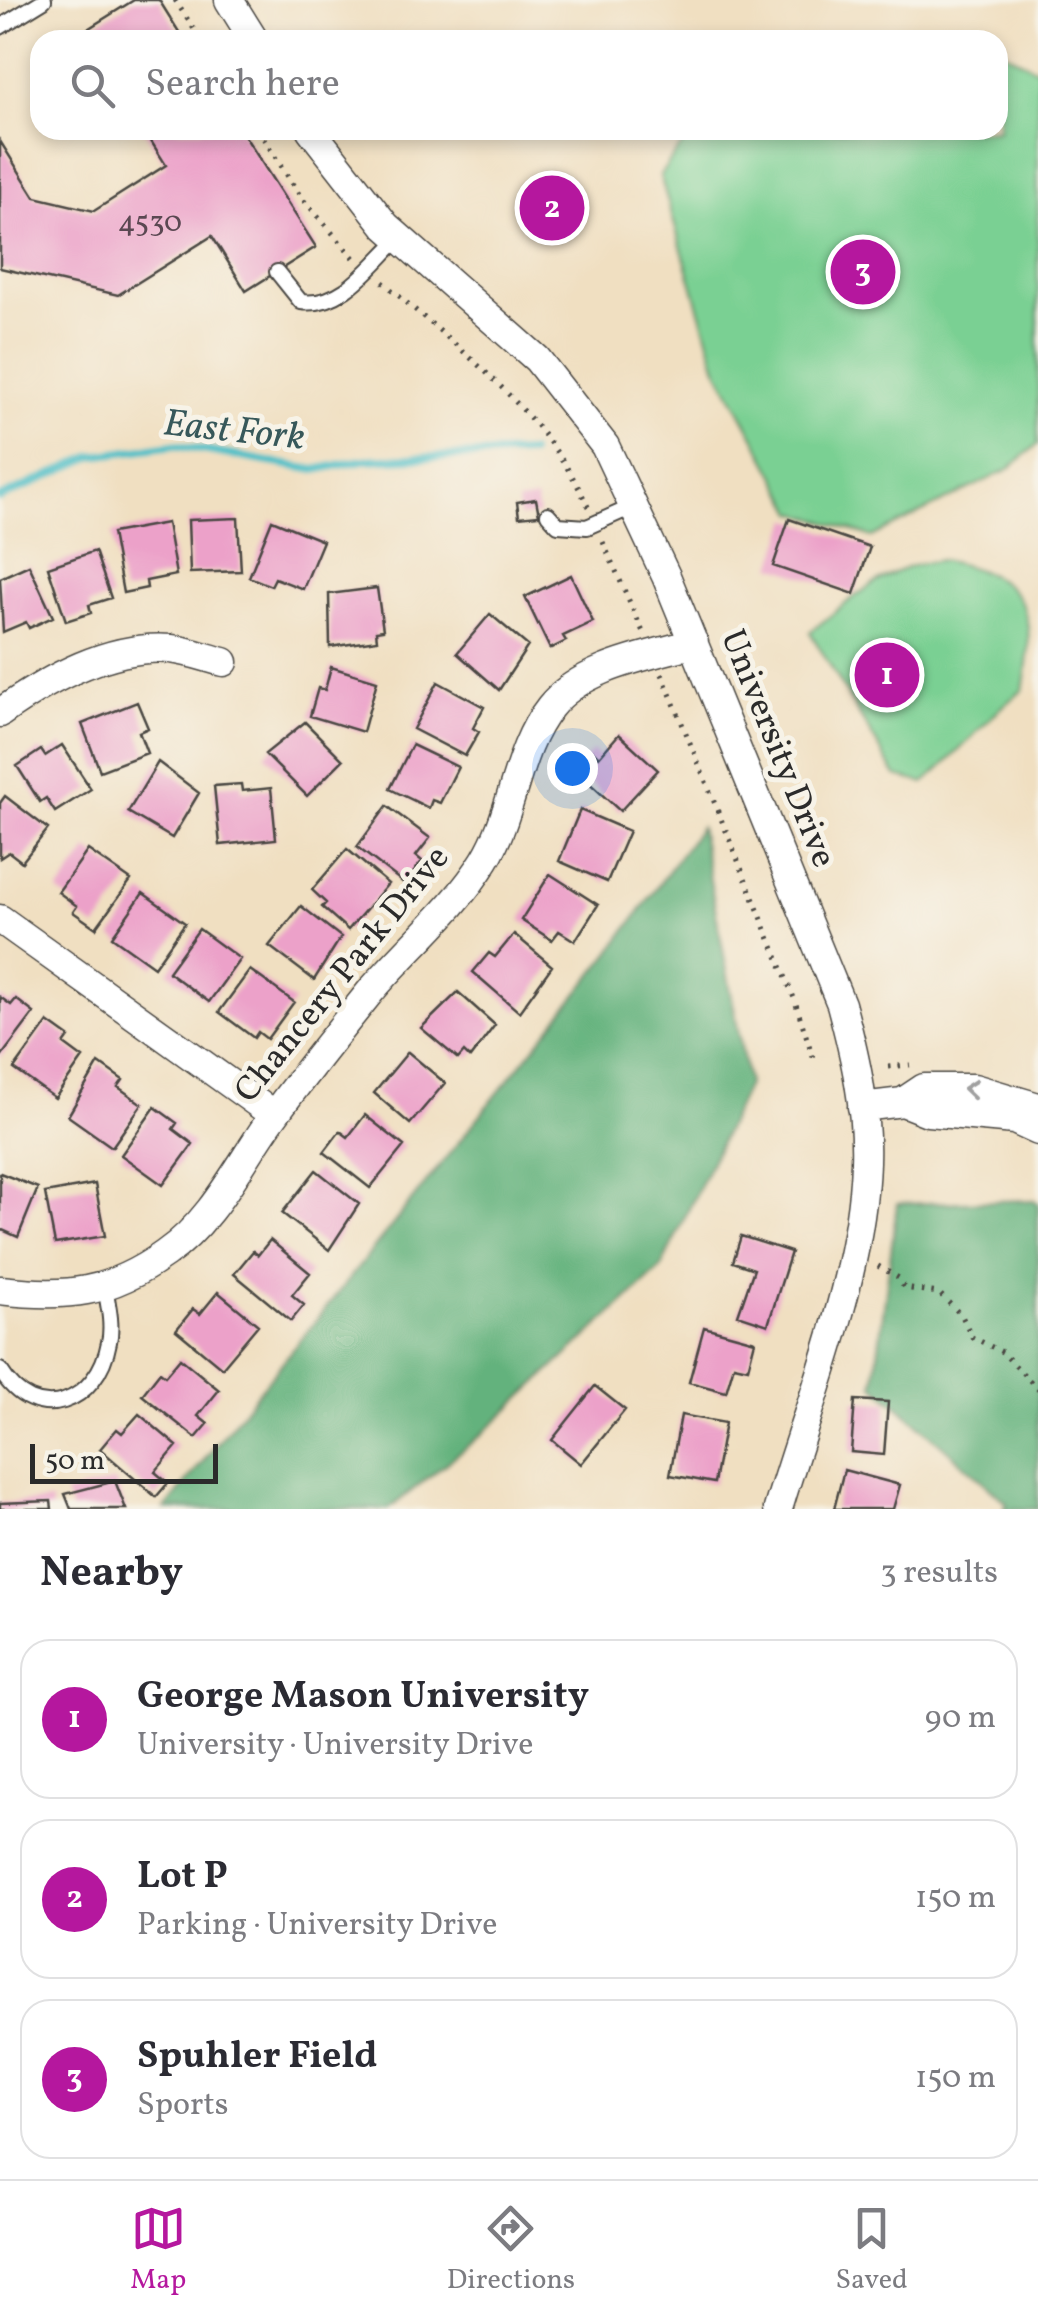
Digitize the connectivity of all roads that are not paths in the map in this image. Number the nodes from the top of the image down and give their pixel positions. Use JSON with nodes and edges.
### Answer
{"nodes":[{"id":1,"x":44,"y":0,"type":"edge"},
{"id":2,"x":229,"y":0,"type":"edge"},
{"id":3,"x":0,"y":28,"type":"edge"},
{"id":4,"x":248,"y":30,"type":"edge"},
{"id":5,"x":319,"y":140,"type":"edge"},
{"id":6,"x":400,"y":238,"type":"junction"},
{"id":7,"x":276,"y":272,"type":"dead end"},
{"id":8,"x":634,"y":506,"type":"junction"},
{"id":9,"x":548,"y":514,"type":"dead end"},
{"id":10,"x":694,"y":644,"type":"junction"},
{"id":11,"x":224,"y":662,"type":"dead end"},
{"id":12,"x":1,"y":709,"type":"edge"},
{"id":13,"x":0,"y":919,"type":"edge"},
{"id":14,"x":904,"y":1102,"type":"junction"},
{"id":15,"x":862,"y":1107,"type":"junction"},
{"id":16,"x":1038,"y":1107,"type":"edge"},
{"id":17,"x":274,"y":1115,"type":"junction"},
{"id":18,"x":1038,"y":1131,"type":"edge"},
{"id":19,"x":105,"y":1287,"type":"junction"},
{"id":20,"x":0,"y":1290,"type":"edge"},
{"id":21,"x":0,"y":1370,"type":"edge"},
{"id":22,"x":778,"y":1509,"type":"edge"}],
"edges":[{"from":1,"to":3,"type":"lane"},
{"from":2,"to":4,"type":"street"},
{"from":5,"to":6,"type":"street","name":"University Drive"},
{"from":6,"to":7,"type":"lane"},
{"from":6,"to":8,"type":"street","name":"University Drive"},
{"from":8,"to":9,"type":"lane"},
{"from":8,"to":10,"type":"street","name":"University Drive"},
{"from":10,"to":15,"type":"street","name":"University Drive"},
{"from":10,"to":17,"type":"street","name":"Chancery Park Drive"},
{"from":11,"to":12,"type":"street"},
{"from":13,"to":17,"type":"street"},
{"from":14,"to":15,"type":"street"},
{"from":16,"to":14,"type":"street","one_way":true},
{"from":14,"to":18,"type":"street"},
{"from":15,"to":22,"type":"street","name":"University Drive"},
{"from":17,"to":19,"type":"street","name":"Chancery Park Drive"},
{"from":19,"to":20,"type":"street","name":"Chancery Park Drive"},
{"from":19,"to":21,"type":"lane"}]}
